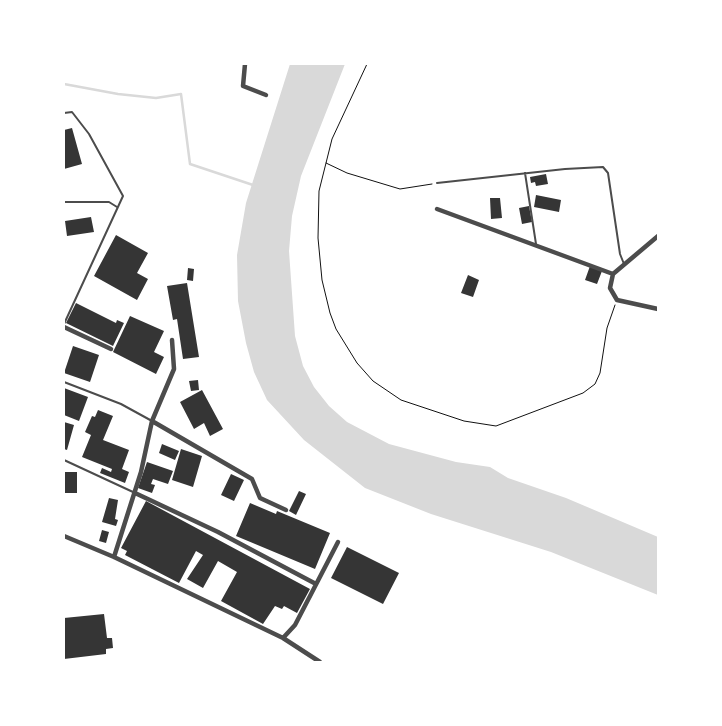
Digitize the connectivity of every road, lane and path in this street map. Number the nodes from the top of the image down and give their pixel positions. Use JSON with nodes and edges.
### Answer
{"nodes":[{"id":1,"x":245,"y":64,"type":"edge"},
{"id":2,"x":367,"y":64,"type":"edge"},
{"id":3,"x":266,"y":95,"type":"dead end"},
{"id":4,"x":64,"y":113,"type":"edge"},
{"id":5,"x":326,"y":162,"type":"junction"},
{"id":6,"x":525,"y":173,"type":"junction"},
{"id":7,"x":437,"y":183,"type":"joint"},
{"id":8,"x":64,"y":202,"type":"edge"},
{"id":9,"x":117,"y":207,"type":"junction"},
{"id":10,"x":437,"y":209,"type":"dead end"},
{"id":11,"x":658,"y":236,"type":"edge"},
{"id":12,"x":536,"y":244,"type":"junction"},
{"id":13,"x":624,"y":264,"type":"junction"},
{"id":14,"x":613,"y":274,"type":"junction"},
{"id":15,"x":617,"y":300,"type":"junction"},
{"id":16,"x":658,"y":309,"type":"edge"},
{"id":17,"x":64,"y":326,"type":"edge"},
{"id":18,"x":172,"y":340,"type":"dead end"},
{"id":19,"x":110,"y":349,"type":"dead end"},
{"id":20,"x":64,"y":382,"type":"edge"},
{"id":21,"x":152,"y":421,"type":"junction"},
{"id":22,"x":64,"y":460,"type":"edge"},
{"id":23,"x":135,"y":492,"type":"junction"},
{"id":24,"x":286,"y":510,"type":"dead end"},
{"id":25,"x":64,"y":536,"type":"edge"},
{"id":26,"x":338,"y":542,"type":"dead end"},
{"id":27,"x":114,"y":557,"type":"junction"},
{"id":28,"x":316,"y":584,"type":"junction"},
{"id":29,"x":283,"y":638,"type":"junction"},
{"id":30,"x":320,"y":662,"type":"edge"}],
"edges":[{"from":1,"to":3,"type":"street"},
{"from":2,"to":5,"type":"path"},
{"from":4,"to":9,"type":"lane"},
{"from":5,"to":7,"type":"path"},
{"from":5,"to":15,"type":"path"},
{"from":6,"to":7,"type":"lane"},
{"from":6,"to":12,"type":"lane"},
{"from":6,"to":13,"type":"lane"},
{"from":8,"to":9,"type":"lane"},
{"from":9,"to":17,"type":"lane"},
{"from":10,"to":12,"type":"street"},
{"from":11,"to":13,"type":"street"},
{"from":12,"to":14,"type":"street"},
{"from":13,"to":14,"type":"street"},
{"from":14,"to":15,"type":"street"},
{"from":15,"to":16,"type":"street"},
{"from":17,"to":19,"type":"street"},
{"from":18,"to":21,"type":"street"},
{"from":20,"to":21,"type":"lane"},
{"from":21,"to":23,"type":"street"},
{"from":21,"to":24,"type":"street"},
{"from":22,"to":23,"type":"lane"},
{"from":23,"to":27,"type":"street"},
{"from":23,"to":28,"type":"street"},
{"from":25,"to":27,"type":"street"},
{"from":26,"to":28,"type":"street"},
{"from":27,"to":29,"type":"street"},
{"from":28,"to":29,"type":"street"},
{"from":29,"to":30,"type":"street"}]}
